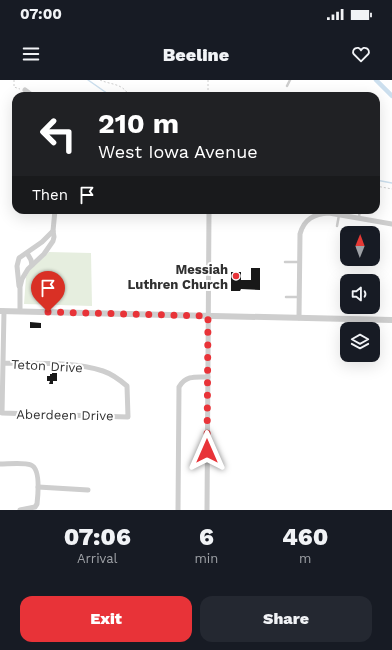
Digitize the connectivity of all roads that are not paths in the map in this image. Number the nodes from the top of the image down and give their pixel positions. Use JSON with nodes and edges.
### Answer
{"nodes":[{"id":1,"x":290,"y":80,"type":"edge"},
{"id":2,"x":287,"y":86,"type":"dead end"},
{"id":3,"x":25,"y":90,"type":"road end"},
{"id":4,"x":28,"y":92,"type":"edge"},
{"id":5,"x":55,"y":214,"type":"edge"},
{"id":6,"x":209,"y":214,"type":"edge"},
{"id":7,"x":319,"y":214,"type":"edge"},
{"id":8,"x":334,"y":214,"type":"edge"},
{"id":9,"x":360,"y":214,"type":"edge"},
{"id":10,"x":339,"y":215,"type":"junction"},
{"id":11,"x":359,"y":218,"type":"junction"},
{"id":12,"x":392,"y":224,"type":"edge"},
{"id":13,"x":338,"y":226,"type":"dead end"},
{"id":14,"x":53,"y":231,"type":"junction"},
{"id":15,"x":27,"y":253,"type":"junction"},
{"id":16,"x":285,"y":262,"type":"dead end"},
{"id":17,"x":300,"y":262,"type":"junction"},
{"id":18,"x":32,"y":266,"type":"junction"},
{"id":19,"x":20,"y":287,"type":"junction"},
{"id":20,"x":286,"y":297,"type":"dead end"},
{"id":21,"x":300,"y":297,"type":"junction"},
{"id":22,"x":2,"y":311,"type":"edge"},
{"id":23,"x":20,"y":311,"type":"junction"},
{"id":24,"x":208,"y":316,"type":"junction"},
{"id":25,"x":299,"y":318,"type":"junction"},
{"id":26,"x":392,"y":320,"type":"edge"},
{"id":27,"x":3,"y":363,"type":"junction"},
{"id":28,"x":208,"y":378,"type":"junction"},
{"id":29,"x":128,"y":417,"type":"joint"},
{"id":30,"x":0,"y":464,"type":"edge"},
{"id":31,"x":38,"y":487,"type":"junction"},
{"id":32,"x":88,"y":490,"type":"dead end"},
{"id":33,"x":20,"y":510,"type":"edge"},
{"id":34,"x":178,"y":510,"type":"edge"},
{"id":35,"x":207,"y":510,"type":"edge"}],
"edges":[{"from":1,"to":2,"type":"lane"},
{"from":3,"to":4,"type":"street"},
{"from":5,"to":14,"type":"street"},
{"from":6,"to":24,"type":"street"},
{"from":7,"to":17,"type":"street"},
{"from":8,"to":10,"type":"street"},
{"from":9,"to":11,"type":"lane"},
{"from":10,"to":11,"type":"street"},
{"from":10,"to":13,"type":"lane"},
{"from":11,"to":12,"type":"street"},
{"from":14,"to":15,"type":"street"},
{"from":14,"to":18,"type":"street"},
{"from":15,"to":18,"type":"street"},
{"from":15,"to":19,"type":"street"},
{"from":16,"to":17,"type":"lane"},
{"from":17,"to":21,"type":"street"},
{"from":18,"to":19,"type":"street"},
{"from":19,"to":23,"type":"street"},
{"from":20,"to":21,"type":"lane"},
{"from":21,"to":25,"type":"street"},
{"from":22,"to":23,"type":"street"},
{"from":22,"to":27,"type":"street"},
{"from":23,"to":24,"type":"street"},
{"from":24,"to":25,"type":"street"},
{"from":24,"to":28,"type":"street"},
{"from":25,"to":26,"type":"street"},
{"from":27,"to":29,"type":"street","name":"Teton Drive"},
{"from":27,"to":29,"type":"street","name":"Aberdeen Drive"},
{"from":28,"to":34,"type":"street"},
{"from":28,"to":35,"type":"street"},
{"from":30,"to":31,"type":"street"},
{"from":31,"to":32,"type":"street"},
{"from":31,"to":33,"type":"street"}]}
